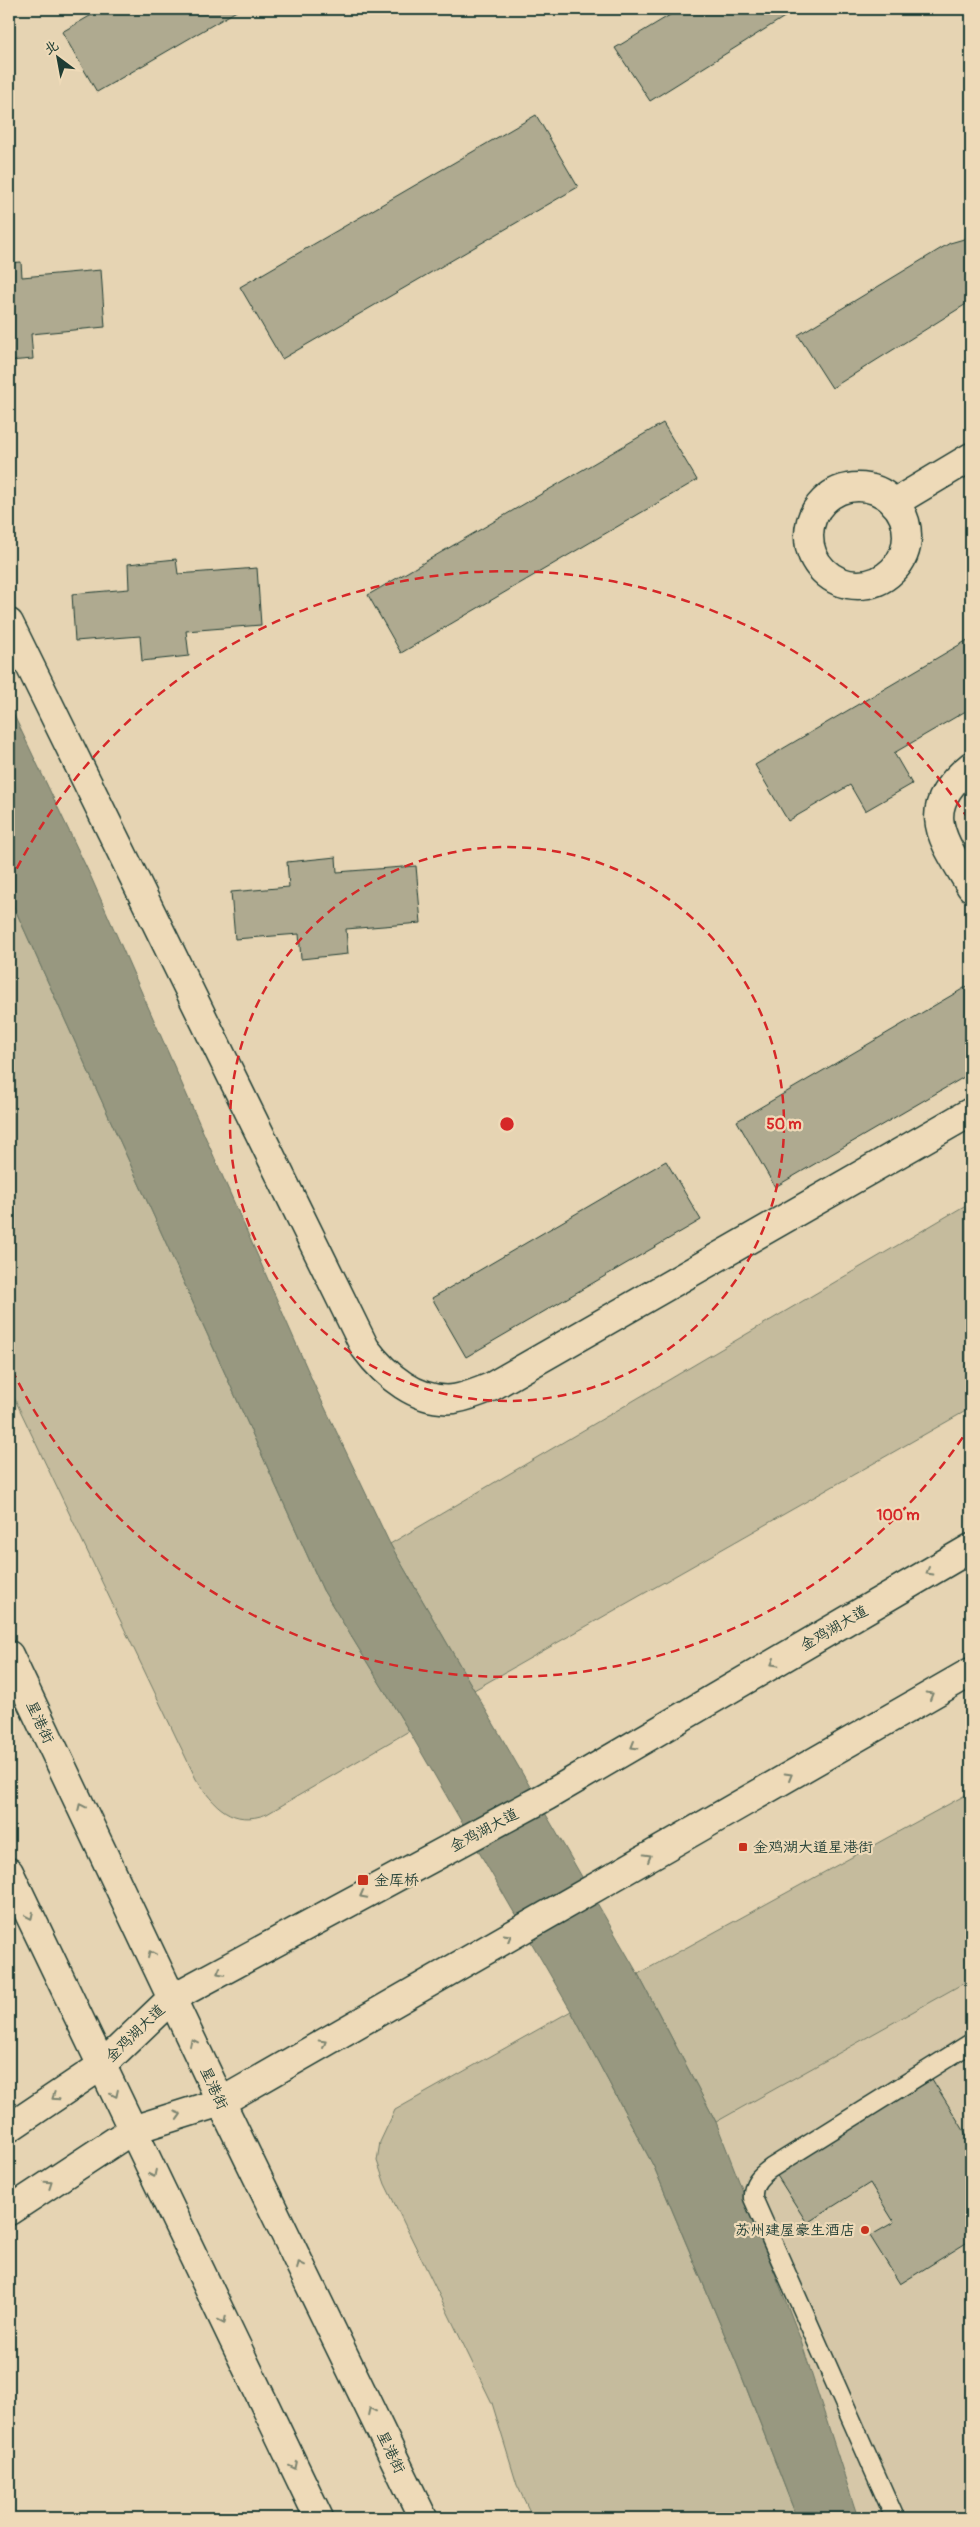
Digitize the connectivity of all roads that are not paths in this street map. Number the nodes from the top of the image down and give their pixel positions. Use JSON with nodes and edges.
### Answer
{"nodes":[{"id":1,"x":971,"y":457,"type":"edge"},
{"id":2,"x":894,"y":503,"type":"dead end"},
{"id":3,"x":9,"y":623,"type":"edge"},
{"id":4,"x":971,"y":766,"type":"edge"},
{"id":5,"x":971,"y":887,"type":"edge"},
{"id":6,"x":971,"y":1112,"type":"edge"},
{"id":7,"x":971,"y":1548,"type":"edge"},
{"id":8,"x":9,"y":1655,"type":"edge"},
{"id":9,"x":971,"y":1672,"type":"edge"},
{"id":10,"x":9,"y":1872,"type":"edge"},
{"id":11,"x":172,"y":1998,"type":"junction"},
{"id":12,"x":971,"y":2044,"type":"edge"},
{"id":13,"x":101,"y":2066,"type":"junction"},
{"id":14,"x":221,"y":2102,"type":"junction"},
{"id":15,"x":9,"y":2128,"type":"edge"},
{"id":16,"x":132,"y":2130,"type":"junction"},
{"id":17,"x":9,"y":2212,"type":"edge"},
{"id":18,"x":319,"y":2518,"type":"edge"},
{"id":19,"x":423,"y":2518,"type":"edge"},
{"id":20,"x":895,"y":2518,"type":"edge"}],
"edges":[{"from":1,"to":2,"type":"main road"},
{"from":3,"to":6,"type":"main road"},
{"from":4,"to":5,"type":"main road"},
{"from":7,"to":11,"type":"main road","name":"金鸡湖大道","one_way":true},
{"from":11,"to":8,"type":"main road","name":"星港街","one_way":true},
{"from":14,"to":9,"type":"main road","one_way":true},
{"from":10,"to":13,"type":"main road","one_way":true},
{"from":11,"to":13,"type":"main road","name":"金鸡湖大道"},
{"from":14,"to":11,"type":"main road","name":"星港街","one_way":true},
{"from":12,"to":20,"type":"lane"},
{"from":13,"to":15,"type":"main road","name":"金鸡湖大道","one_way":true},
{"from":13,"to":16,"type":"main road","one_way":true},
{"from":16,"to":14,"type":"main road","one_way":true},
{"from":19,"to":14,"type":"main road","name":"星港街","one_way":true},
{"from":17,"to":16,"type":"main road","one_way":true},
{"from":16,"to":18,"type":"main road","one_way":true}]}
